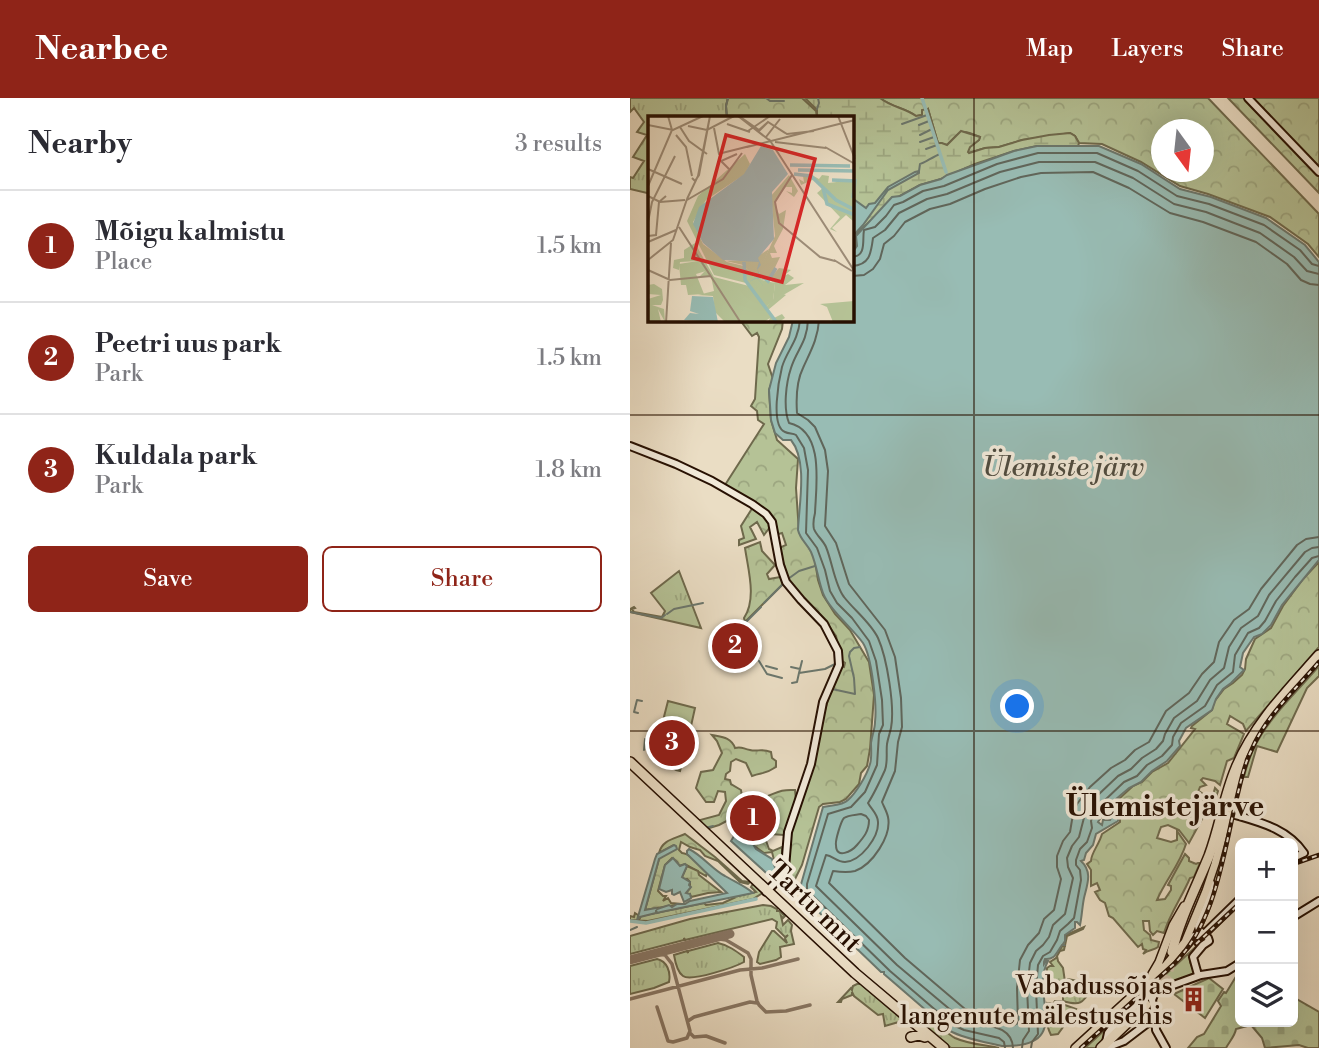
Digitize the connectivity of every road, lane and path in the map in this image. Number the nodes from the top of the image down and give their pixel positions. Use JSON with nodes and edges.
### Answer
{"nodes":[{"id":1,"x":1248,"y":98,"type":"edge"},
{"id":2,"x":1319,"y":172,"type":"edge"},
{"id":3,"x":630,"y":446,"type":"edge"},
{"id":4,"x":1319,"y":656,"type":"edge"},
{"id":5,"x":630,"y":764,"type":"edge"},
{"id":6,"x":1229,"y":812,"type":"junction"},
{"id":7,"x":1289,"y":838,"type":"edge"},
{"id":8,"x":1215,"y":864,"type":"junction"},
{"id":9,"x":769,"y":889,"type":"junction"},
{"id":10,"x":1238,"y":901,"type":"edge"},
{"id":11,"x":1319,"y":902,"type":"edge"},
{"id":12,"x":1298,"y":914,"type":"edge"},
{"id":13,"x":1202,"y":937,"type":"junction"},
{"id":14,"x":1167,"y":957,"type":"junction"},
{"id":15,"x":1238,"y":964,"type":"edge"},
{"id":16,"x":1198,"y":975,"type":"junction"},
{"id":17,"x":1148,"y":1002,"type":"junction"},
{"id":18,"x":1153,"y":1022,"type":"junction"},
{"id":19,"x":1124,"y":1023,"type":"junction"},
{"id":20,"x":941,"y":1048,"type":"edge"},
{"id":21,"x":1073,"y":1048,"type":"edge"},
{"id":22,"x":1103,"y":1048,"type":"edge"},
{"id":23,"x":1165,"y":1048,"type":"edge"}],
"edges":[{"from":1,"to":2,"type":"street"},
{"from":3,"to":9,"type":"street"},
{"from":4,"to":6,"type":"highway"},
{"from":4,"to":14,"type":"highway"},
{"from":5,"to":9,"type":"highway","name":"Tartu mnt"},
{"from":5,"to":9,"type":"highway","name":"Tartu mnt"},
{"from":6,"to":7,"type":"street"},
{"from":6,"to":8,"type":"main road"},
{"from":6,"to":14,"type":"highway"},
{"from":8,"to":13,"type":"street"},
{"from":8,"to":14,"type":"main road"},
{"from":9,"to":20,"type":"highway","name":"Tartu mnt"},
{"from":10,"to":13,"type":"street"},
{"from":11,"to":12,"type":"street"},
{"from":13,"to":14,"type":"street"},
{"from":13,"to":16,"type":"street"},
{"from":14,"to":21,"type":"main road"},
{"from":15,"to":16,"type":"street"},
{"from":16,"to":17,"type":"street"},
{"from":16,"to":17,"type":"street"},
{"from":17,"to":18,"type":"street"},
{"from":17,"to":19,"type":"highway"},
{"from":18,"to":19,"type":"street"},
{"from":18,"to":22,"type":"street"},
{"from":18,"to":23,"type":"street"},
{"from":19,"to":22,"type":"highway"}]}
